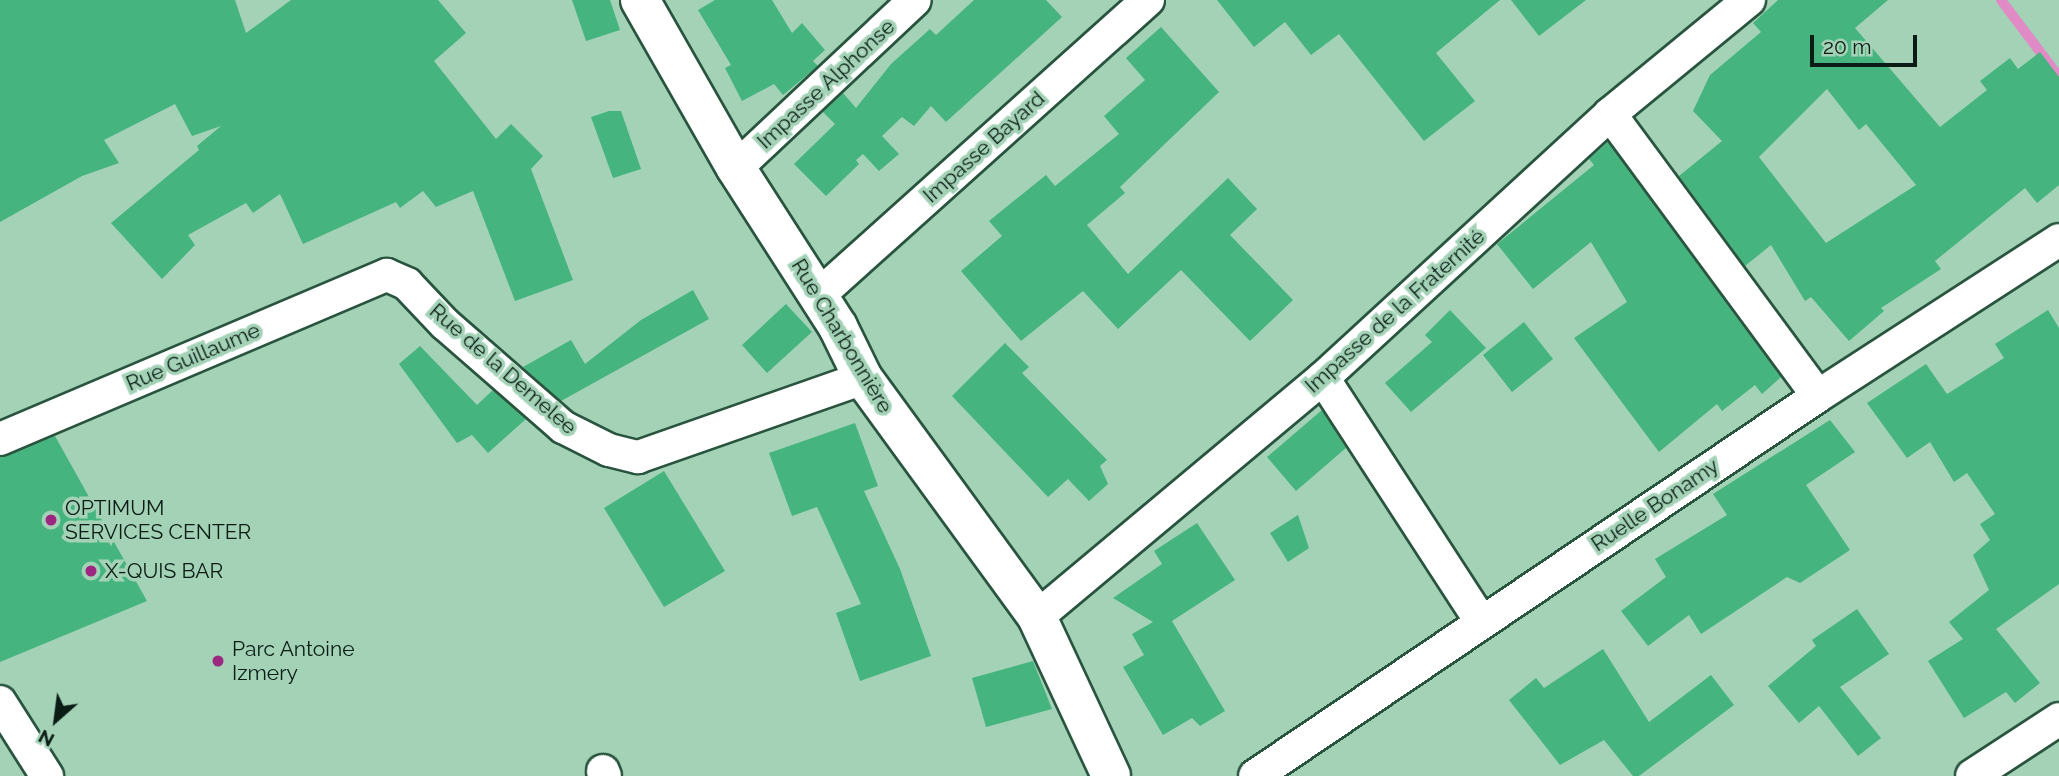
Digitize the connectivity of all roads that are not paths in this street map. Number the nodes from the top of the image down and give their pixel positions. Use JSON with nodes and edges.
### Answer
{"nodes":[{"id":1,"x":640,"y":0,"type":"edge"},
{"id":2,"x":915,"y":0,"type":"edge"},
{"id":3,"x":1148,"y":0,"type":"edge"},
{"id":4,"x":1749,"y":0,"type":"edge"},
{"id":5,"x":1610,"y":114,"type":"junction"},
{"id":6,"x":736,"y":168,"type":"junction"},
{"id":7,"x":2059,"y":240,"type":"edge"},
{"id":8,"x":387,"y":275,"type":"joint"},
{"id":9,"x":819,"y":295,"type":"junction"},
{"id":10,"x":863,"y":378,"type":"junction"},
{"id":11,"x":1323,"y":378,"type":"junction"},
{"id":12,"x":1818,"y":396,"type":"junction"},
{"id":13,"x":0,"y":439,"type":"edge"},
{"id":14,"x":1037,"y":617,"type":"junction"},
{"id":15,"x":1481,"y":621,"type":"junction"},
{"id":16,"x":0,"y":702,"type":"edge"},
{"id":17,"x":2059,"y":719,"type":"edge"},
{"id":18,"x":47,"y":776,"type":"edge"},
{"id":19,"x":1111,"y":776,"type":"edge"},
{"id":20,"x":1255,"y":776,"type":"edge"},
{"id":21,"x":1972,"y":776,"type":"edge"}],
"edges":[{"from":1,"to":6,"type":"street","name":"Rue Charbonnière"},
{"from":2,"to":6,"type":"street","name":"Impasse Alphonse"},
{"from":3,"to":9,"type":"street","name":"Impasse Bayard"},
{"from":4,"to":5,"type":"street","name":"Impasse de la Fraternité"},
{"from":5,"to":11,"type":"street","name":"Impasse de la Fraternité"},
{"from":5,"to":12,"type":"street"},
{"from":6,"to":9,"type":"street","name":"Rue Charbonnière"},
{"from":7,"to":12,"type":"street","name":"Ruelle Bonamy"},
{"from":8,"to":10,"type":"street","name":"Rue de la Demelee"},
{"from":8,"to":13,"type":"street","name":"Rue Guillaume"},
{"from":9,"to":10,"type":"street","name":"Rue Charbonnière"},
{"from":10,"to":14,"type":"street","name":"Rue Charbonnière"},
{"from":11,"to":14,"type":"street","name":"Impasse de la Fraternité"},
{"from":11,"to":15,"type":"street"},
{"from":12,"to":15,"type":"street","name":"Ruelle Bonamy"},
{"from":14,"to":19,"type":"street","name":"Rue Charbonnière"},
{"from":15,"to":20,"type":"street","name":"Ruelle Bonamy"},
{"from":16,"to":18,"type":"street"},
{"from":17,"to":21,"type":"street"}]}
